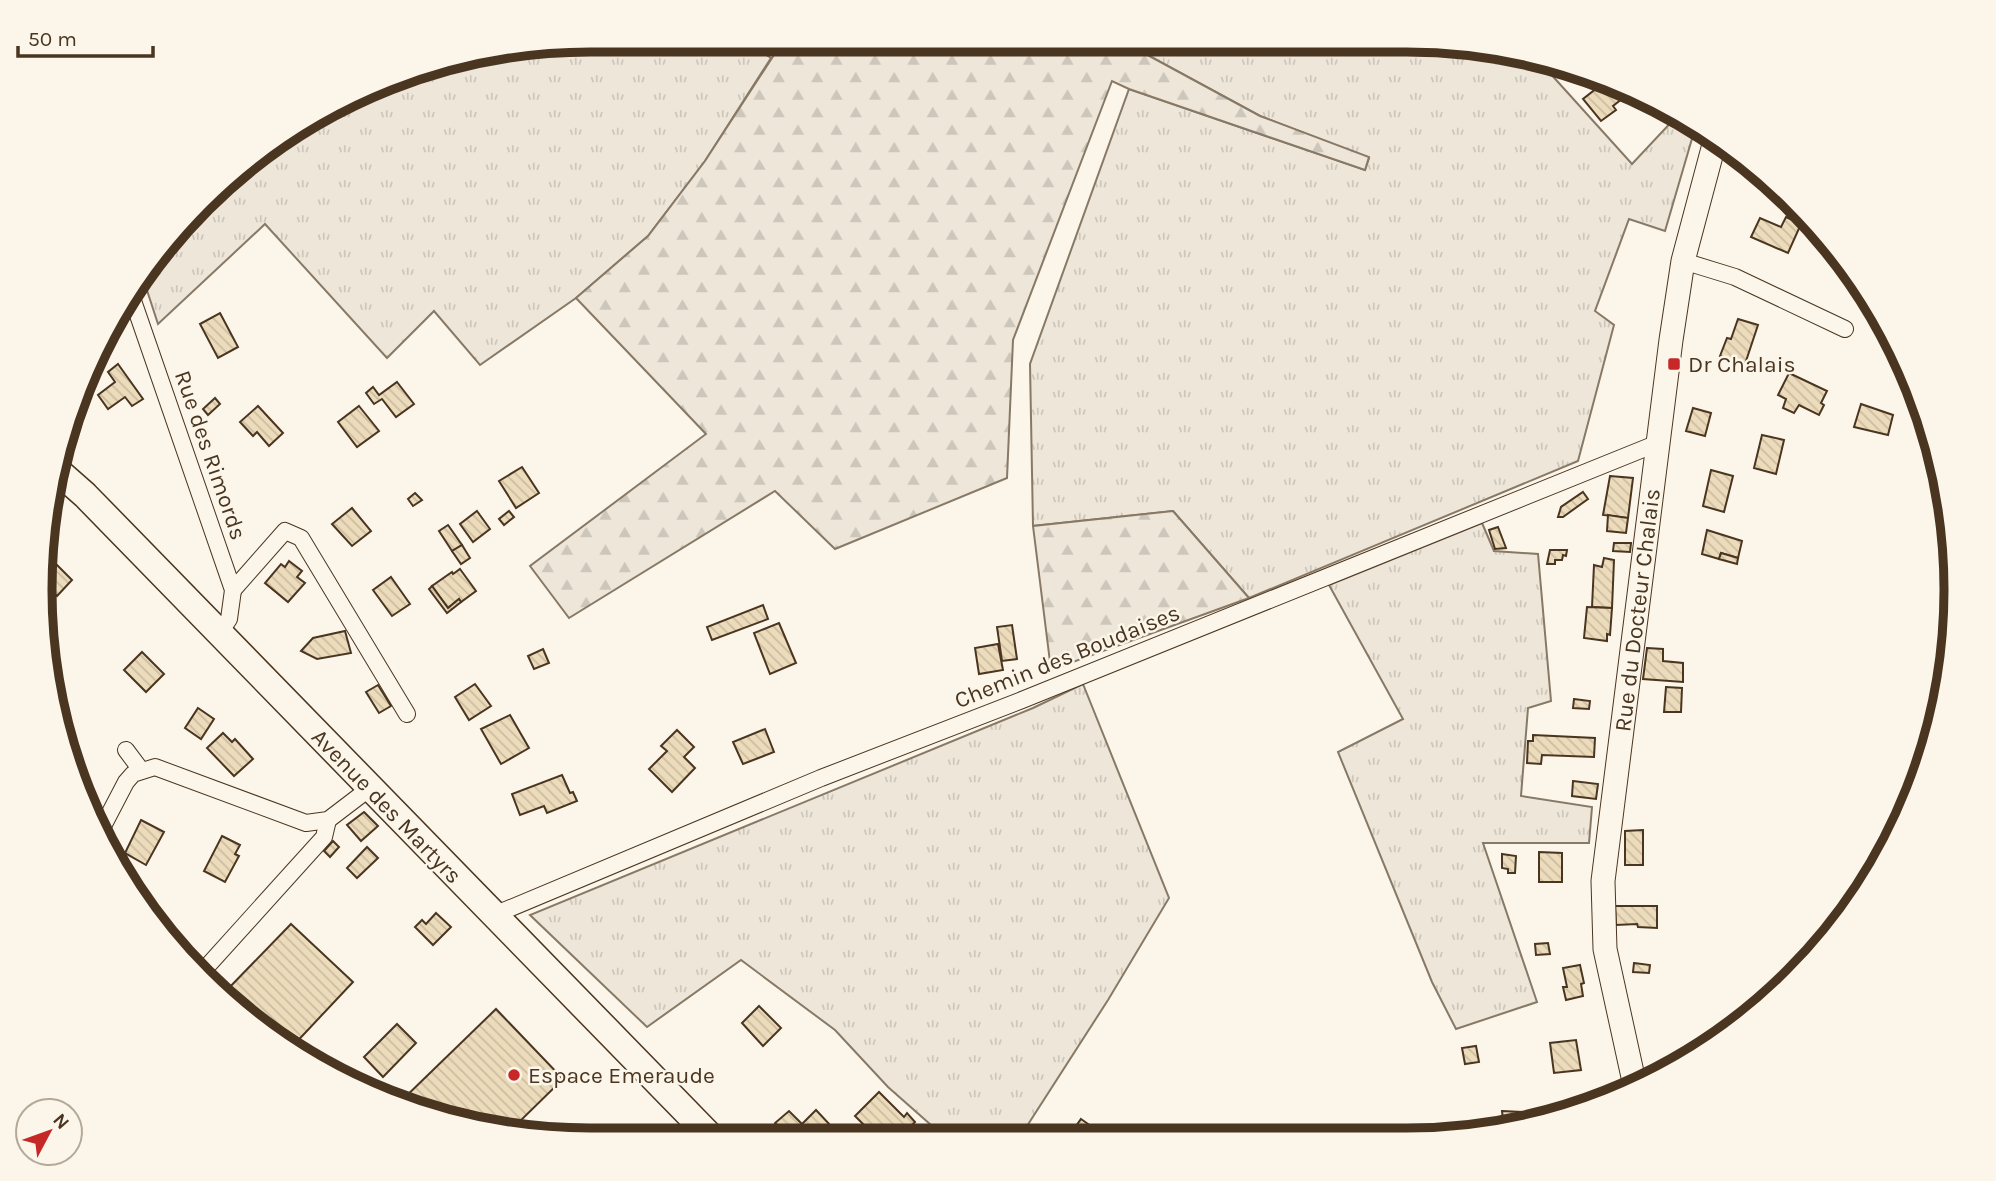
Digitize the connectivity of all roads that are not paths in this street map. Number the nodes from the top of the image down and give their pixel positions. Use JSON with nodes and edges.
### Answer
{"nodes":[{"id":1,"x":1713,"y":149,"type":"edge"},
{"id":2,"x":1683,"y":261,"type":"junction"},
{"id":3,"x":135,"y":305,"type":"edge"},
{"id":4,"x":1845,"y":329,"type":"dead end"},
{"id":5,"x":1658,"y":443,"type":"junction"},
{"id":6,"x":65,"y":477,"type":"edge"},
{"id":7,"x":233,"y":590,"type":"junction"},
{"id":8,"x":219,"y":633,"type":"junction"},
{"id":9,"x":407,"y":714,"type":"dead end"},
{"id":10,"x":126,"y":750,"type":"dead end"},
{"id":11,"x":141,"y":770,"type":"junction"},
{"id":12,"x":370,"y":788,"type":"junction"},
{"id":13,"x":328,"y":820,"type":"junction"},
{"id":14,"x":105,"y":822,"type":"edge"},
{"id":15,"x":494,"y":915,"type":"junction"},
{"id":16,"x":206,"y":967,"type":"edge"},
{"id":17,"x":1633,"y":1078,"type":"edge"},
{"id":18,"x":702,"y":1128,"type":"edge"}],
"edges":[{"from":1,"to":2,"type":"main road","name":"Rue du Docteur Chalais"},
{"from":2,"to":4,"type":"street"},
{"from":2,"to":5,"type":"main road","name":"Rue du Docteur Chalais"},
{"from":3,"to":7,"type":"street","name":"Rue des Rimords"},
{"from":5,"to":15,"type":"street","name":"Chemin des Boudaises"},
{"from":5,"to":17,"type":"main road","name":"Rue du Docteur Chalais"},
{"from":6,"to":8,"type":"main road","name":"Avenue des Martyrs"},
{"from":7,"to":8,"type":"street"},
{"from":7,"to":9,"type":"street"},
{"from":8,"to":12,"type":"main road","name":"Avenue des Martyrs"},
{"from":10,"to":11,"type":"street"},
{"from":11,"to":13,"type":"street"},
{"from":11,"to":14,"type":"street"},
{"from":12,"to":13,"type":"street"},
{"from":12,"to":15,"type":"main road","name":"Avenue des Martyrs"},
{"from":13,"to":16,"type":"street"},
{"from":15,"to":18,"type":"main road","name":"Avenue des Martyrs"}]}
